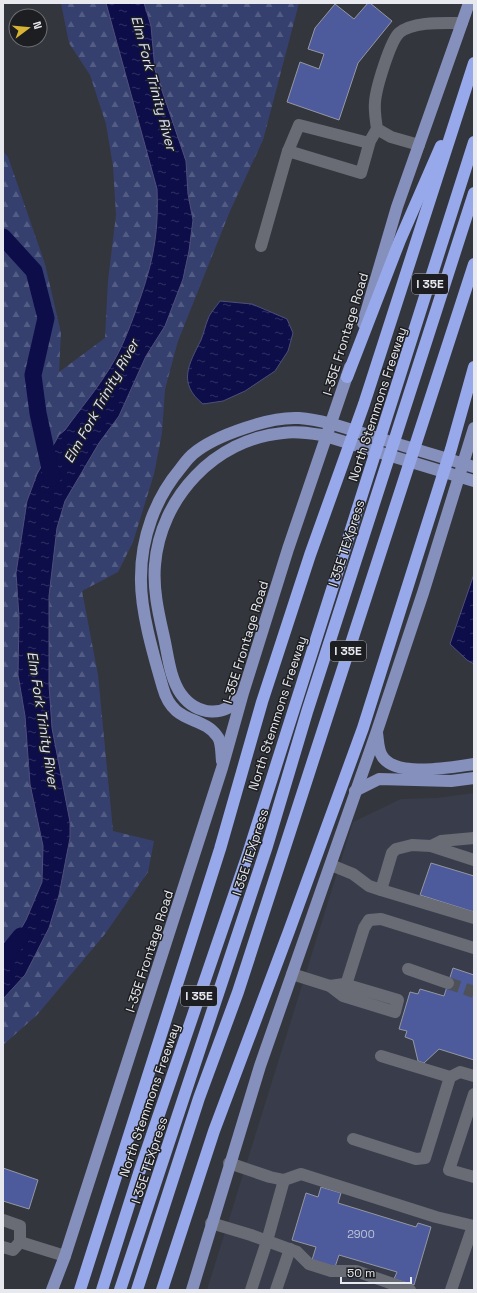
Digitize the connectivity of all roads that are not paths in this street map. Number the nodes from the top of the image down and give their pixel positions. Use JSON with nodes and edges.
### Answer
{"nodes":[{"id":1,"x":469,"y":3,"type":"edge"},
{"id":2,"x":462,"y":23,"type":"junction"},
{"id":3,"x":474,"y":63,"type":"edge"},
{"id":4,"x":474,"y":74,"type":"edge"},
{"id":5,"x":377,"y":129,"type":"junction"},
{"id":6,"x":474,"y":142,"type":"edge"},
{"id":7,"x":369,"y":143,"type":"junction"},
{"id":8,"x":419,"y":145,"type":"junction"},
{"id":9,"x":288,"y":151,"type":"junction"},
{"id":10,"x":474,"y":193,"type":"edge"},
{"id":11,"x":261,"y":246,"type":"dead end"},
{"id":12,"x":474,"y":264,"type":"edge"},
{"id":13,"x":474,"y":367,"type":"edge"},
{"id":14,"x":347,"y":376,"type":"junction"},
{"id":15,"x":474,"y":428,"type":"edge"},
{"id":16,"x":474,"y":467,"type":"edge"},
{"id":17,"x":474,"y":481,"type":"edge"},
{"id":18,"x":243,"y":693,"type":"junction"},
{"id":19,"x":377,"y":731,"type":"junction"},
{"id":20,"x":474,"y":764,"type":"edge"},
{"id":21,"x":222,"y":768,"type":"junction"},
{"id":22,"x":474,"y":778,"type":"edge"},
{"id":23,"x":356,"y":791,"type":"junction"},
{"id":24,"x":474,"y":838,"type":"edge"},
{"id":25,"x":431,"y":846,"type":"junction"},
{"id":26,"x":474,"y":860,"type":"edge"},
{"id":27,"x":331,"y":865,"type":"junction"},
{"id":28,"x":381,"y":890,"type":"junction"},
{"id":29,"x":474,"y":918,"type":"edge"},
{"id":30,"x":474,"y":948,"type":"edge"},
{"id":31,"x":408,"y":969,"type":"dead end"},
{"id":32,"x":292,"y":974,"type":"junction"},
{"id":33,"x":448,"y":983,"type":"tunnel mouth"},
{"id":34,"x":346,"y":985,"type":"junction"},
{"id":35,"x":330,"y":986,"type":"junction"},
{"id":36,"x":380,"y":1056,"type":"dead end"},
{"id":37,"x":474,"y":1076,"type":"edge"},
{"id":38,"x":450,"y":1077,"type":"junction"},
{"id":39,"x":474,"y":1094,"type":"edge"},
{"id":40,"x":353,"y":1140,"type":"dead end"},
{"id":41,"x":229,"y":1164,"type":"junction"},
{"id":42,"x":474,"y":1177,"type":"edge"},
{"id":43,"x":284,"y":1180,"type":"junction"},
{"id":44,"x":3,"y":1220,"type":"edge"},
{"id":45,"x":212,"y":1223,"type":"junction"},
{"id":46,"x":473,"y":1226,"type":"edge"},
{"id":47,"x":267,"y":1241,"type":"junction"},
{"id":48,"x":20,"y":1242,"type":"junction"},
{"id":49,"x":3,"y":1247,"type":"edge"},
{"id":50,"x":290,"y":1250,"type":"junction"},
{"id":51,"x":65,"y":1256,"type":"junction"},
{"id":52,"x":88,"y":1261,"type":"junction"},
{"id":53,"x":52,"y":1290,"type":"edge"},
{"id":54,"x":76,"y":1290,"type":"edge"},
{"id":55,"x":80,"y":1290,"type":"edge"},
{"id":56,"x":102,"y":1290,"type":"edge"},
{"id":57,"x":120,"y":1290,"type":"edge"},
{"id":58,"x":137,"y":1290,"type":"edge"},
{"id":59,"x":162,"y":1290,"type":"edge"},
{"id":60,"x":192,"y":1290,"type":"edge"},
{"id":61,"x":251,"y":1290,"type":"edge"},
{"id":62,"x":276,"y":1290,"type":"edge"},
{"id":63,"x":410,"y":1290,"type":"edge"},
{"id":64,"x":451,"y":1290,"type":"edge"}],
"edges":[{"from":1,"to":2,"type":"main road","name":"I-35E Frontage Road"},
{"from":2,"to":5,"type":"lane"},
{"from":2,"to":8,"type":"main road","name":"I-35E Frontage Road"},
{"from":3,"to":52,"type":"highway"},
{"from":4,"to":14,"type":"highway"},
{"from":5,"to":7,"type":"lane"},
{"from":5,"to":8,"type":"lane"},
{"from":6,"to":56,"type":"highway","name":"North Stemmons Freeway","number":"I 35E"},
{"from":7,"to":9,"type":"lane"},
{"from":7,"to":9,"type":"lane"},
{"from":8,"to":14,"type":"main road","name":"I-35E Frontage Road"},
{"from":9,"to":11,"type":"lane"},
{"from":10,"to":57,"type":"highway","name":"I 35E TEXpress"},
{"from":12,"to":58,"type":"highway","number":"I 35E"},
{"from":13,"to":59,"type":"highway"},
{"from":14,"to":18,"type":"main road","name":"I-35E Frontage Road"},
{"from":15,"to":19,"type":"main road"},
{"from":16,"to":21,"type":"main road"},
{"from":17,"to":18,"type":"main road"},
{"from":18,"to":21,"type":"main road","name":"I-35E Frontage Road"},
{"from":19,"to":20,"type":"main road"},
{"from":19,"to":23,"type":"main road"},
{"from":21,"to":51,"type":"main road","name":"I-35E Frontage Road"},
{"from":22,"to":23,"type":"main road"},
{"from":23,"to":27,"type":"main road"},
{"from":24,"to":25,"type":"lane"},
{"from":25,"to":26,"type":"lane"},
{"from":25,"to":28,"type":"lane"},
{"from":27,"to":28,"type":"lane"},
{"from":27,"to":32,"type":"main road"},
{"from":28,"to":29,"type":"lane"},
{"from":30,"to":34,"type":"lane"},
{"from":31,"to":33,"type":"lane"},
{"from":32,"to":35,"type":"lane"},
{"from":32,"to":41,"type":"main road"},
{"from":34,"to":35,"type":"lane"},
{"from":34,"to":35,"type":"lane"},
{"from":36,"to":38,"type":"lane"},
{"from":37,"to":38,"type":"lane"},
{"from":38,"to":40,"type":"lane"},
{"from":39,"to":42,"type":"lane"},
{"from":41,"to":43,"type":"lane"},
{"from":41,"to":45,"type":"main road"},
{"from":43,"to":46,"type":"lane"},
{"from":43,"to":47,"type":"lane"},
{"from":44,"to":48,"type":"lane"},
{"from":45,"to":47,"type":"lane"},
{"from":45,"to":60,"type":"main road"},
{"from":46,"to":64,"type":"lane"},
{"from":47,"to":50,"type":"lane"},
{"from":47,"to":61,"type":"lane"},
{"from":48,"to":49,"type":"lane"},
{"from":48,"to":51,"type":"lane"},
{"from":50,"to":62,"type":"lane"},
{"from":50,"to":63,"type":"lane"},
{"from":51,"to":53,"type":"main road","name":"I-35E Frontage Road"},
{"from":52,"to":54,"type":"highway"},
{"from":52,"to":55,"type":"highway"}]}
